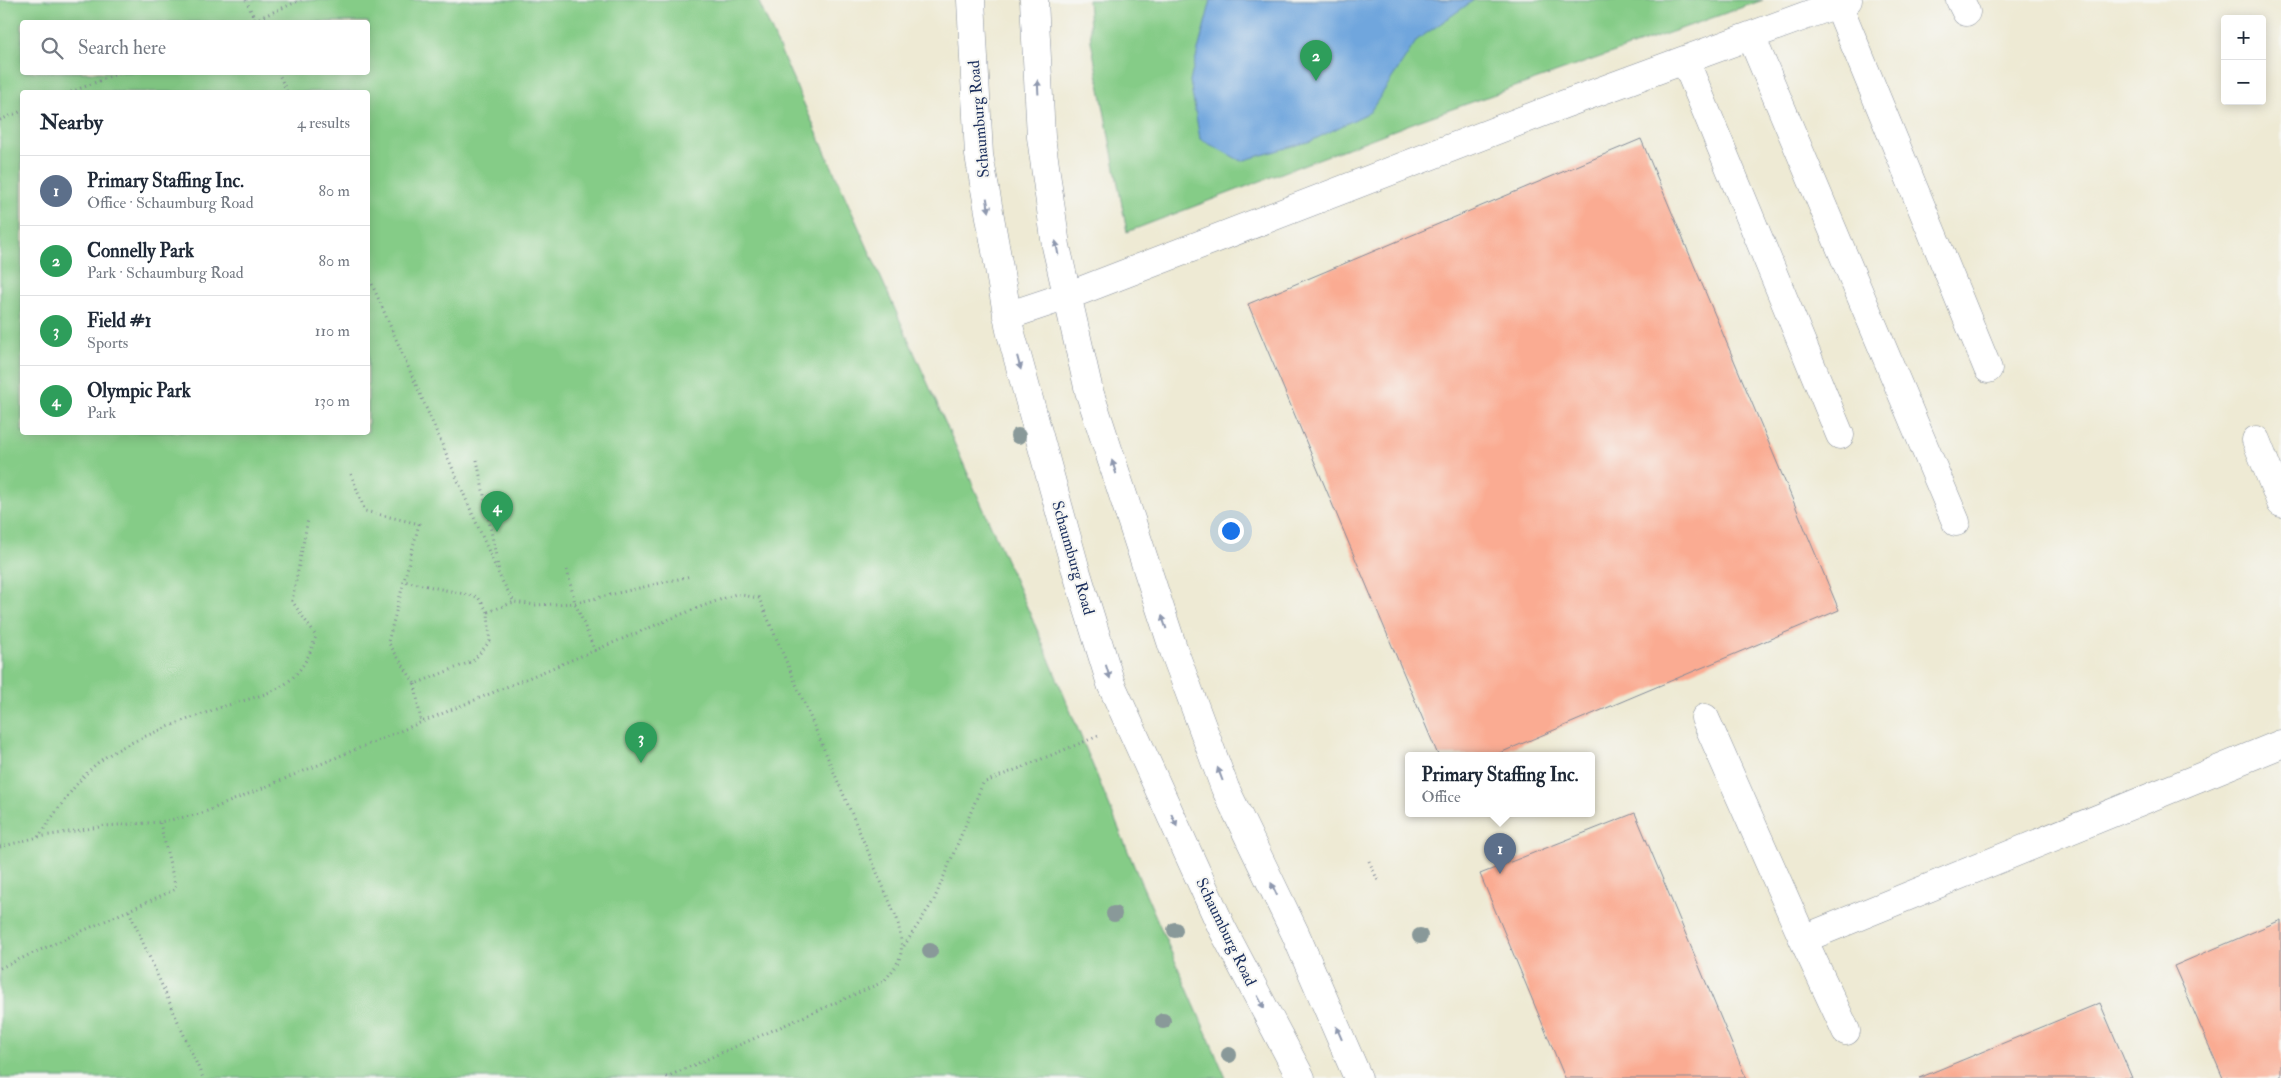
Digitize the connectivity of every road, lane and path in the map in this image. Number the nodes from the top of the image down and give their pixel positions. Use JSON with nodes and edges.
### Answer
{"nodes":[{"id":1,"x":246,"y":0,"type":"edge"},
{"id":2,"x":301,"y":0,"type":"edge"},
{"id":3,"x":971,"y":0,"type":"edge"},
{"id":4,"x":1034,"y":0,"type":"edge"},
{"id":5,"x":1843,"y":2,"type":"edge"},
{"id":6,"x":255,"y":20,"type":"edge"},
{"id":7,"x":260,"y":20,"type":"edge"},
{"id":8,"x":1751,"y":36,"type":"junction"},
{"id":9,"x":1685,"y":60,"type":"junction"},
{"id":10,"x":114,"y":75,"type":"edge"},
{"id":11,"x":279,"y":75,"type":"edge"},
{"id":12,"x":76,"y":90,"type":"edge"},
{"id":13,"x":286,"y":90,"type":"edge"},
{"id":14,"x":20,"y":112,"type":"edge"},
{"id":15,"x":0,"y":120,"type":"edge"},
{"id":16,"x":370,"y":280,"type":"edge"},
{"id":17,"x":1067,"y":296,"type":"junction"},
{"id":18,"x":1007,"y":316,"type":"junction"},
{"id":19,"x":1988,"y":369,"type":"dead end"},
{"id":20,"x":1840,"y":435,"type":"dead end"},
{"id":21,"x":2256,"y":440,"type":"dead end"},
{"id":22,"x":477,"y":460,"type":"dead end"},
{"id":23,"x":351,"y":474,"type":"dead end"},
{"id":24,"x":2281,"y":503,"type":"edge"},
{"id":25,"x":308,"y":519,"type":"dead end"},
{"id":26,"x":1956,"y":522,"type":"dead end"},
{"id":27,"x":567,"y":570,"type":"dead end"},
{"id":28,"x":691,"y":576,"type":"dead end"},
{"id":29,"x":500,"y":577,"type":"junction"},
{"id":30,"x":404,"y":581,"type":"junction"},
{"id":31,"x":514,"y":602,"type":"junction"},
{"id":32,"x":575,"y":603,"type":"junction"},
{"id":33,"x":488,"y":612,"type":"junction"},
{"id":34,"x":595,"y":650,"type":"junction"},
{"id":35,"x":415,"y":684,"type":"junction"},
{"id":36,"x":1705,"y":718,"type":"dead end"},
{"id":37,"x":421,"y":723,"type":"junction"},
{"id":38,"x":1098,"y":736,"type":"dead end"},
{"id":39,"x":2281,"y":744,"type":"edge"},
{"id":40,"x":160,"y":822,"type":"junction"},
{"id":41,"x":38,"y":837,"type":"junction"},
{"id":42,"x":0,"y":847,"type":"edge"},
{"id":43,"x":1369,"y":861,"type":"dead end"},
{"id":44,"x":1378,"y":881,"type":"dead end"},
{"id":45,"x":129,"y":911,"type":"junction"},
{"id":46,"x":1803,"y":939,"type":"junction"},
{"id":47,"x":903,"y":946,"type":"junction"},
{"id":48,"x":0,"y":968,"type":"edge"},
{"id":49,"x":1846,"y":1031,"type":"dead end"},
{"id":50,"x":203,"y":1078,"type":"edge"},
{"id":51,"x":664,"y":1078,"type":"edge"},
{"id":52,"x":1301,"y":1078,"type":"edge"},
{"id":53,"x":1358,"y":1078,"type":"edge"}],
"edges":[{"from":1,"to":6,"type":"path"},
{"from":2,"to":7,"type":"path"},
{"from":3,"to":18,"type":"street","name":"Schaumburg Road","one_way":true},
{"from":17,"to":4,"type":"street","one_way":true},
{"from":5,"to":8,"type":"street"},
{"from":5,"to":19,"type":"street"},
{"from":8,"to":9,"type":"street"},
{"from":8,"to":26,"type":"street"},
{"from":9,"to":17,"type":"street"},
{"from":9,"to":20,"type":"street"},
{"from":10,"to":12,"type":"path"},
{"from":11,"to":13,"type":"path"},
{"from":14,"to":15,"type":"path"},
{"from":16,"to":29,"type":"path"},
{"from":17,"to":18,"type":"street"},
{"from":53,"to":17,"type":"street","one_way":true},
{"from":18,"to":52,"type":"street","name":"Schaumburg Road","one_way":true},
{"from":21,"to":24,"type":"street"},
{"from":22,"to":29,"type":"path"},
{"from":23,"to":30,"type":"path"},
{"from":25,"to":41,"type":"path"},
{"from":27,"to":32,"type":"path"},
{"from":28,"to":32,"type":"path"},
{"from":29,"to":31,"type":"path"},
{"from":30,"to":33,"type":"path"},
{"from":30,"to":35,"type":"path"},
{"from":31,"to":32,"type":"path"},
{"from":31,"to":33,"type":"path"},
{"from":32,"to":34,"type":"path"},
{"from":33,"to":35,"type":"path"},
{"from":34,"to":37,"type":"path"},
{"from":34,"to":47,"type":"path"},
{"from":35,"to":37,"type":"path"},
{"from":36,"to":46,"type":"street"},
{"from":37,"to":40,"type":"path"},
{"from":38,"to":47,"type":"path"},
{"from":39,"to":46,"type":"street"},
{"from":40,"to":41,"type":"path"},
{"from":40,"to":45,"type":"path"},
{"from":41,"to":42,"type":"path"},
{"from":43,"to":44,"type":"path"},
{"from":45,"to":48,"type":"path"},
{"from":45,"to":50,"type":"path"},
{"from":46,"to":49,"type":"street"},
{"from":47,"to":51,"type":"path"}]}
